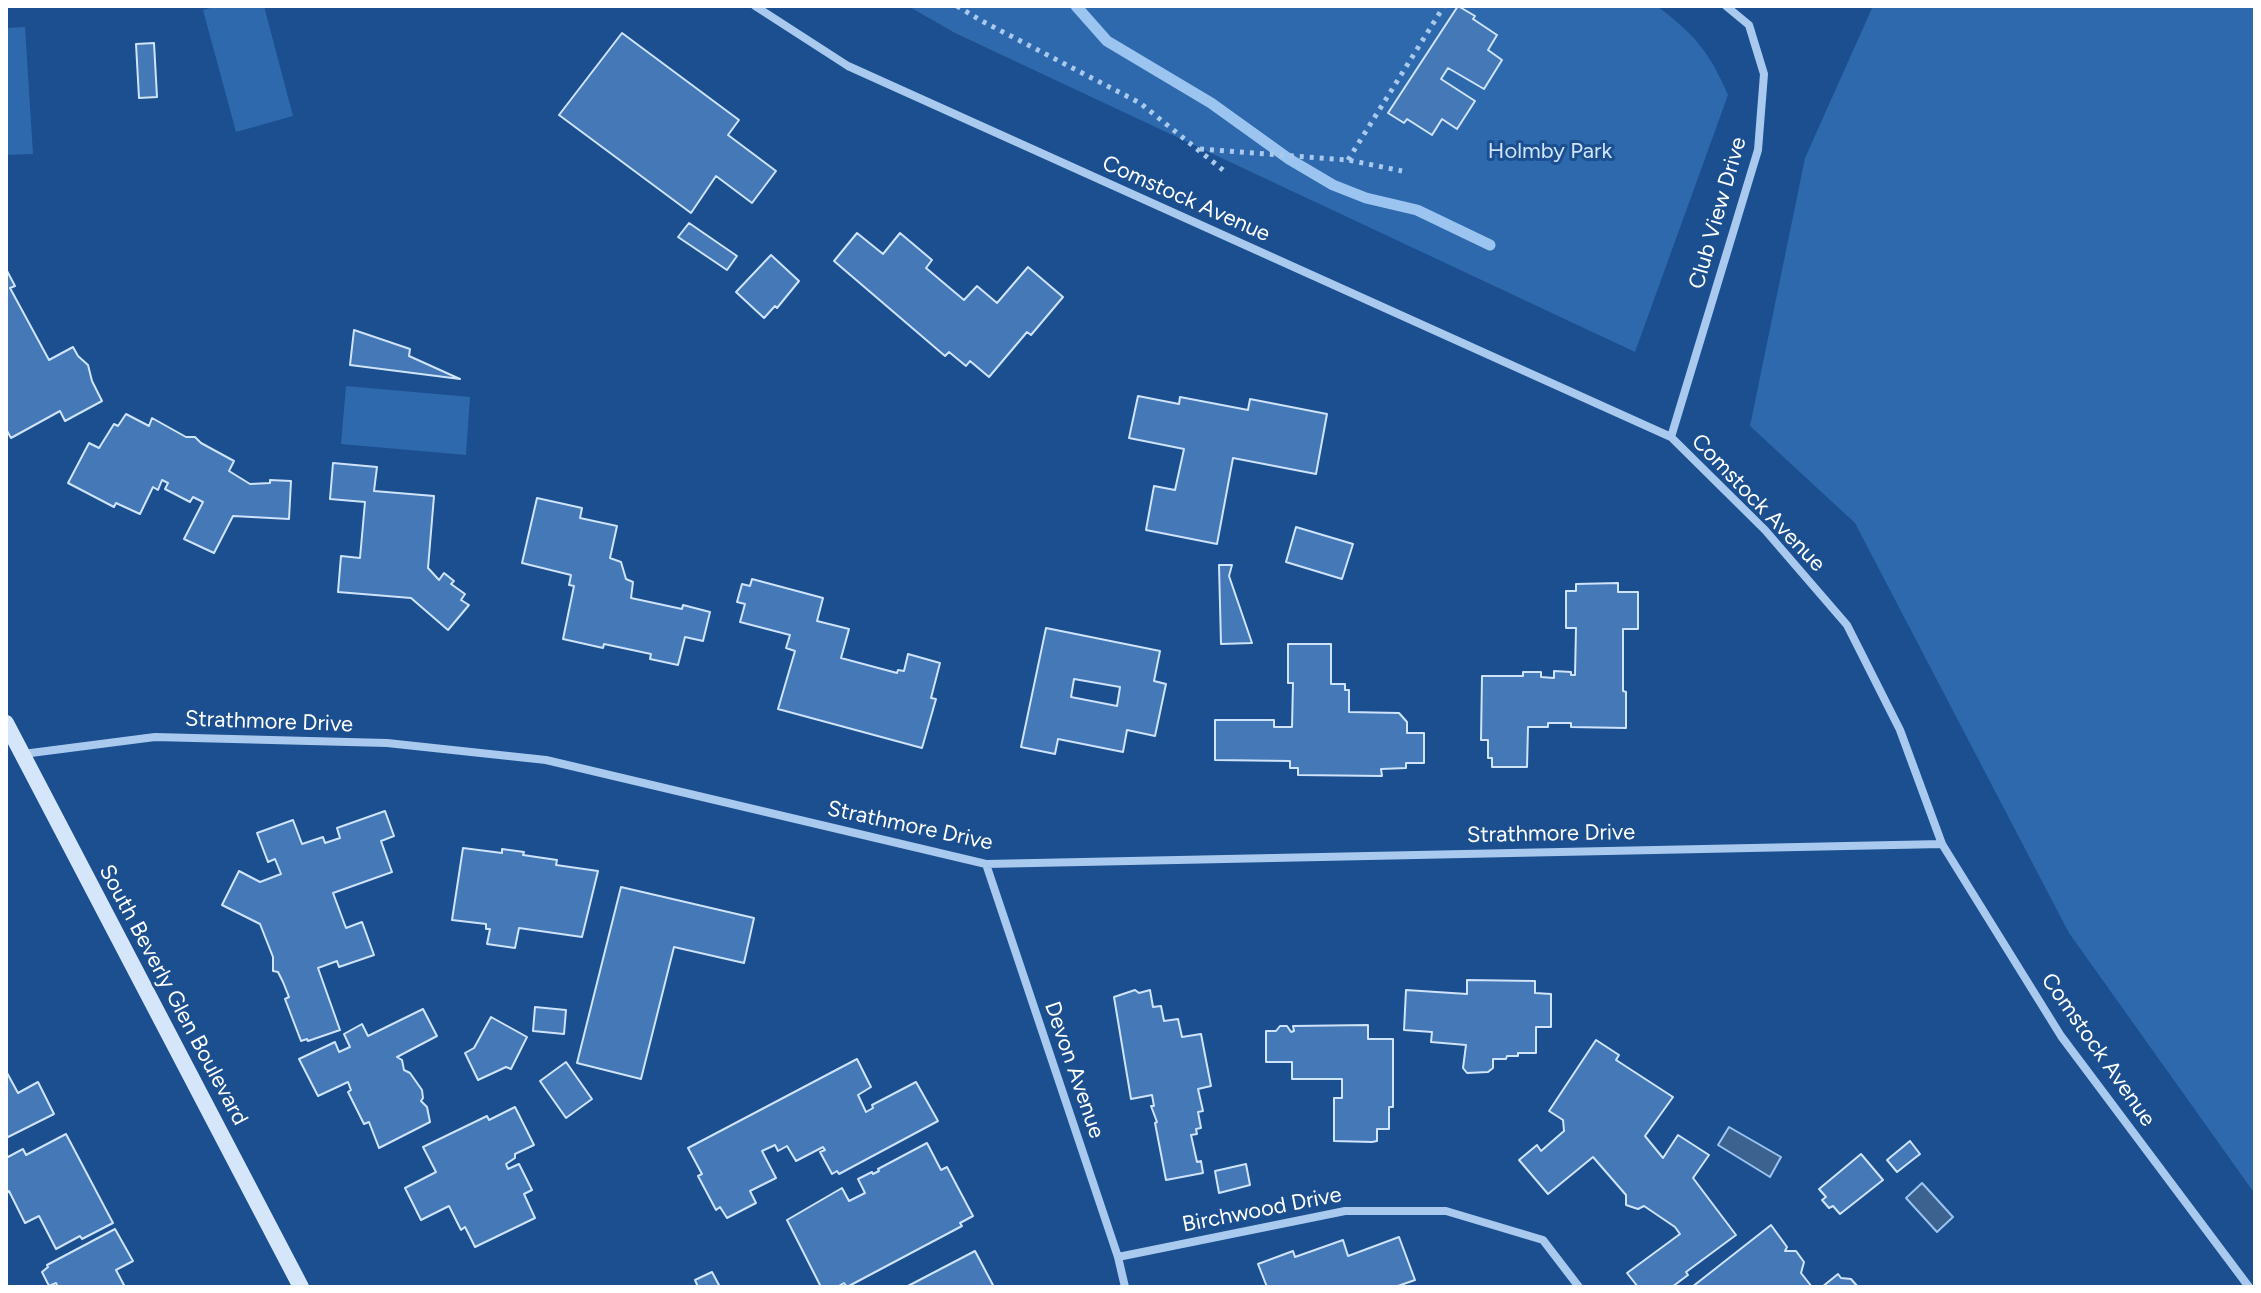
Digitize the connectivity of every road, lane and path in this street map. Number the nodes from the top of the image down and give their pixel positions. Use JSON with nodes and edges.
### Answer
{"nodes":[{"id":1,"x":755,"y":6,"type":"edge"},
{"id":2,"x":957,"y":6,"type":"edge"},
{"id":3,"x":1444,"y":6,"type":"edge"},
{"id":4,"x":1726,"y":6,"type":"edge"},
{"id":5,"x":1198,"y":149,"type":"junction"},
{"id":6,"x":1348,"y":160,"type":"junction"},
{"id":7,"x":1223,"y":170,"type":"dead end"},
{"id":8,"x":1402,"y":171,"type":"dead end"},
{"id":9,"x":1671,"y":437,"type":"junction"},
{"id":10,"x":6,"y":723,"type":"edge"},
{"id":11,"x":23,"y":754,"type":"junction"},
{"id":12,"x":1942,"y":844,"type":"junction"},
{"id":13,"x":986,"y":864,"type":"junction"},
{"id":14,"x":1118,"y":1257,"type":"junction"},
{"id":15,"x":301,"y":1287,"type":"edge"},
{"id":16,"x":1125,"y":1287,"type":"edge"},
{"id":17,"x":1579,"y":1287,"type":"edge"},
{"id":18,"x":2249,"y":1287,"type":"edge"}],
"edges":[{"from":1,"to":9,"type":"street","name":"Comstock Avenue"},
{"from":2,"to":5,"type":"path"},
{"from":3,"to":6,"type":"path"},
{"from":4,"to":9,"type":"street","name":"Club View Drive"},
{"from":5,"to":6,"type":"path"},
{"from":5,"to":7,"type":"path"},
{"from":6,"to":8,"type":"path"},
{"from":9,"to":12,"type":"street","name":"Comstock Avenue"},
{"from":10,"to":11,"type":"main road","name":"South Beverly Glen Boulevard"},
{"from":11,"to":13,"type":"street","name":"Strathmore Drive"},
{"from":11,"to":15,"type":"main road","name":"South Beverly Glen Boulevard"},
{"from":12,"to":13,"type":"street","name":"Strathmore Drive"},
{"from":12,"to":18,"type":"street","name":"Comstock Avenue"},
{"from":13,"to":14,"type":"street","name":"Devon Avenue"},
{"from":14,"to":16,"type":"street","name":"Devon Avenue"},
{"from":14,"to":17,"type":"street","name":"Birchwood Drive"}]}
